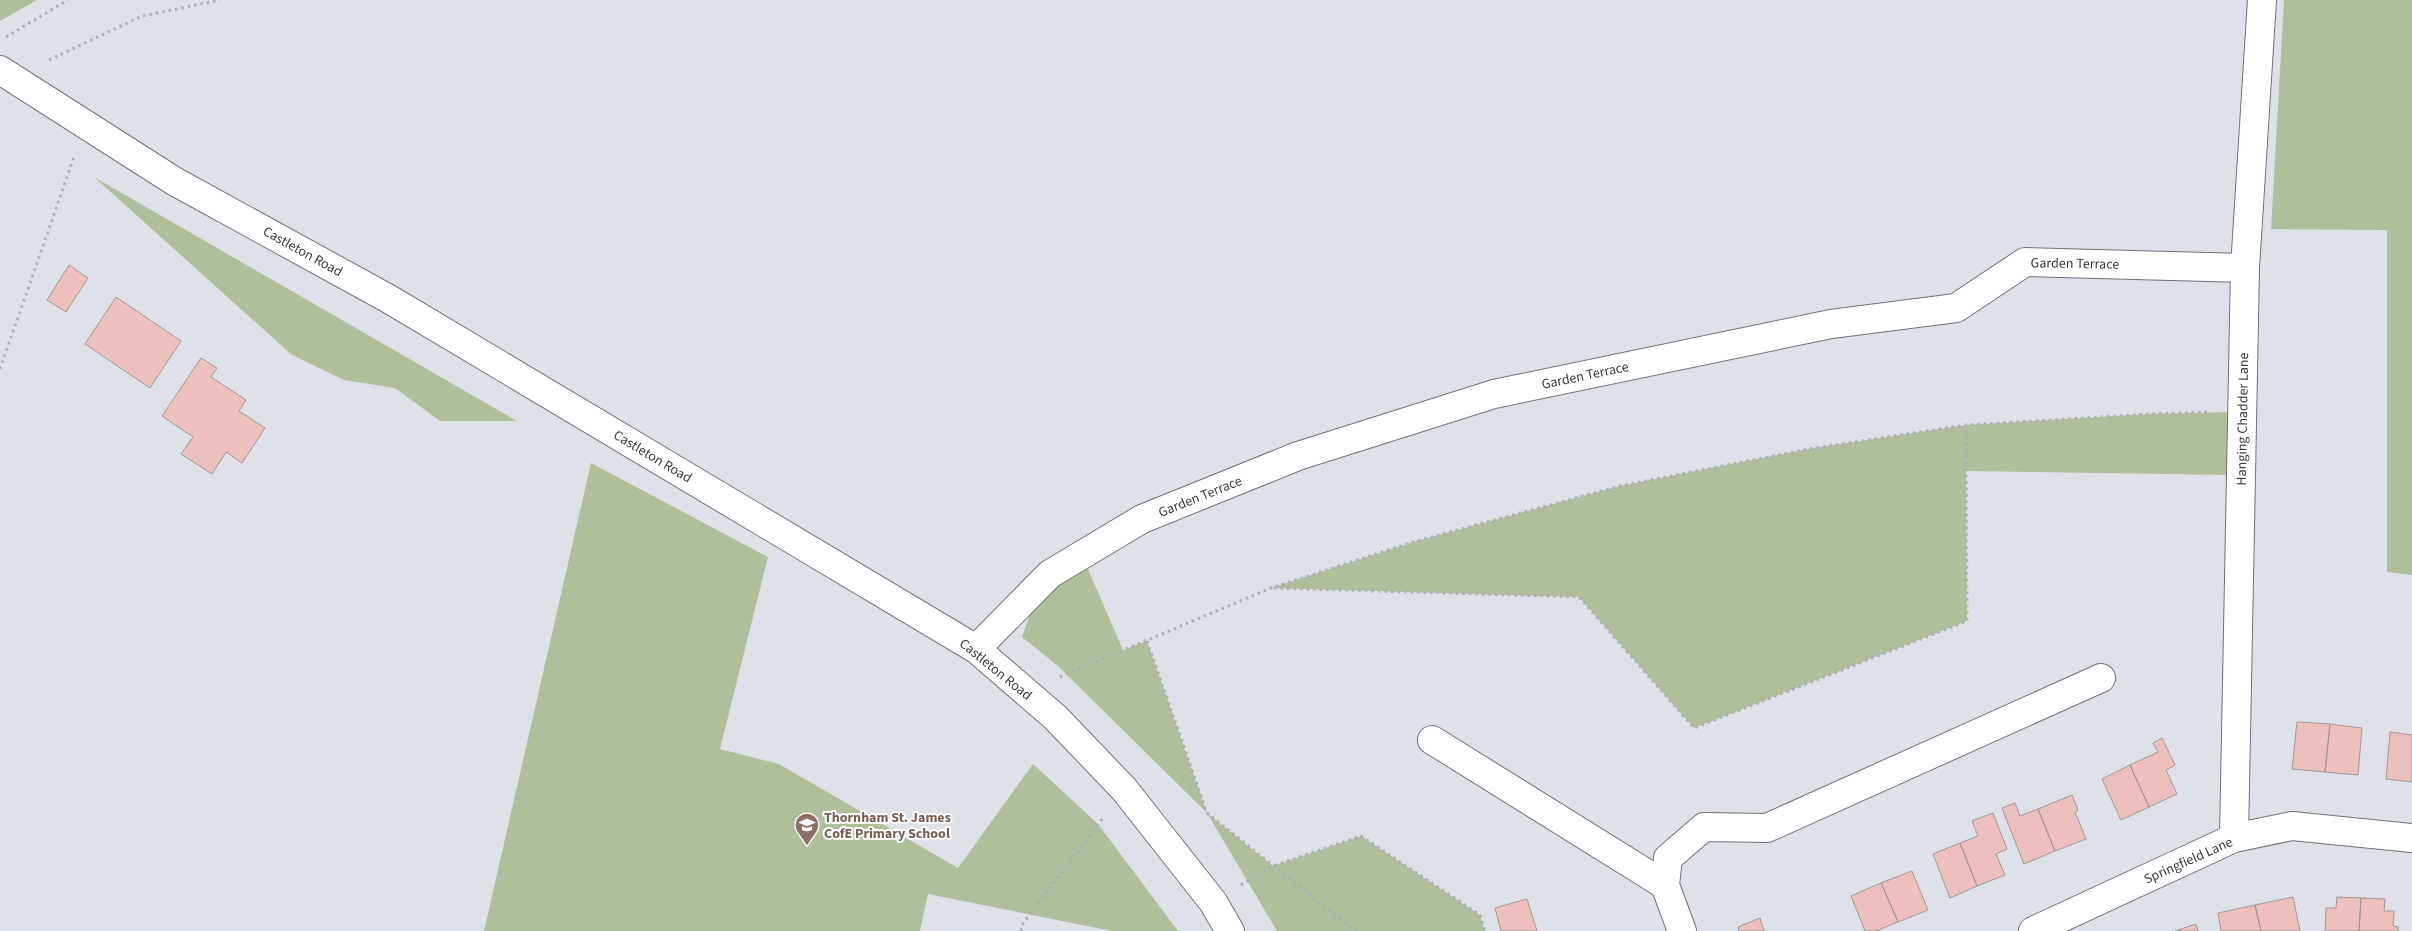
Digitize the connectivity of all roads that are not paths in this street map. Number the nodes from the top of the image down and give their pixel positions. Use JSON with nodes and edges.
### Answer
{"nodes":[{"id":1,"x":2262,"y":0,"type":"edge"},
{"id":2,"x":0,"y":70,"type":"edge"},
{"id":3,"x":2245,"y":268,"type":"junction"},
{"id":4,"x":976,"y":649,"type":"junction"},
{"id":5,"x":2101,"y":678,"type":"dead end"},
{"id":6,"x":1432,"y":740,"type":"dead end"},
{"id":7,"x":2234,"y":838,"type":"junction"},
{"id":8,"x":2412,"y":838,"type":"edge"},
{"id":9,"x":1666,"y":885,"type":"junction"},
{"id":10,"x":1230,"y":931,"type":"edge"},
{"id":11,"x":1682,"y":931,"type":"edge"},
{"id":12,"x":2033,"y":931,"type":"edge"}],
"edges":[{"from":1,"to":3,"type":"street","name":"Hanging Chadder Lane"},
{"from":2,"to":4,"type":"street","name":"Castleton Road"},
{"from":3,"to":4,"type":"street","name":"Garden Terrace"},
{"from":3,"to":7,"type":"street","name":"Hanging Chadder Lane"},
{"from":4,"to":10,"type":"street","name":"Castleton Road"},
{"from":5,"to":9,"type":"street"},
{"from":6,"to":9,"type":"street"},
{"from":7,"to":8,"type":"street","name":"Springfield Lane"},
{"from":7,"to":12,"type":"street","name":"Springfield Lane"},
{"from":9,"to":11,"type":"street"}]}
